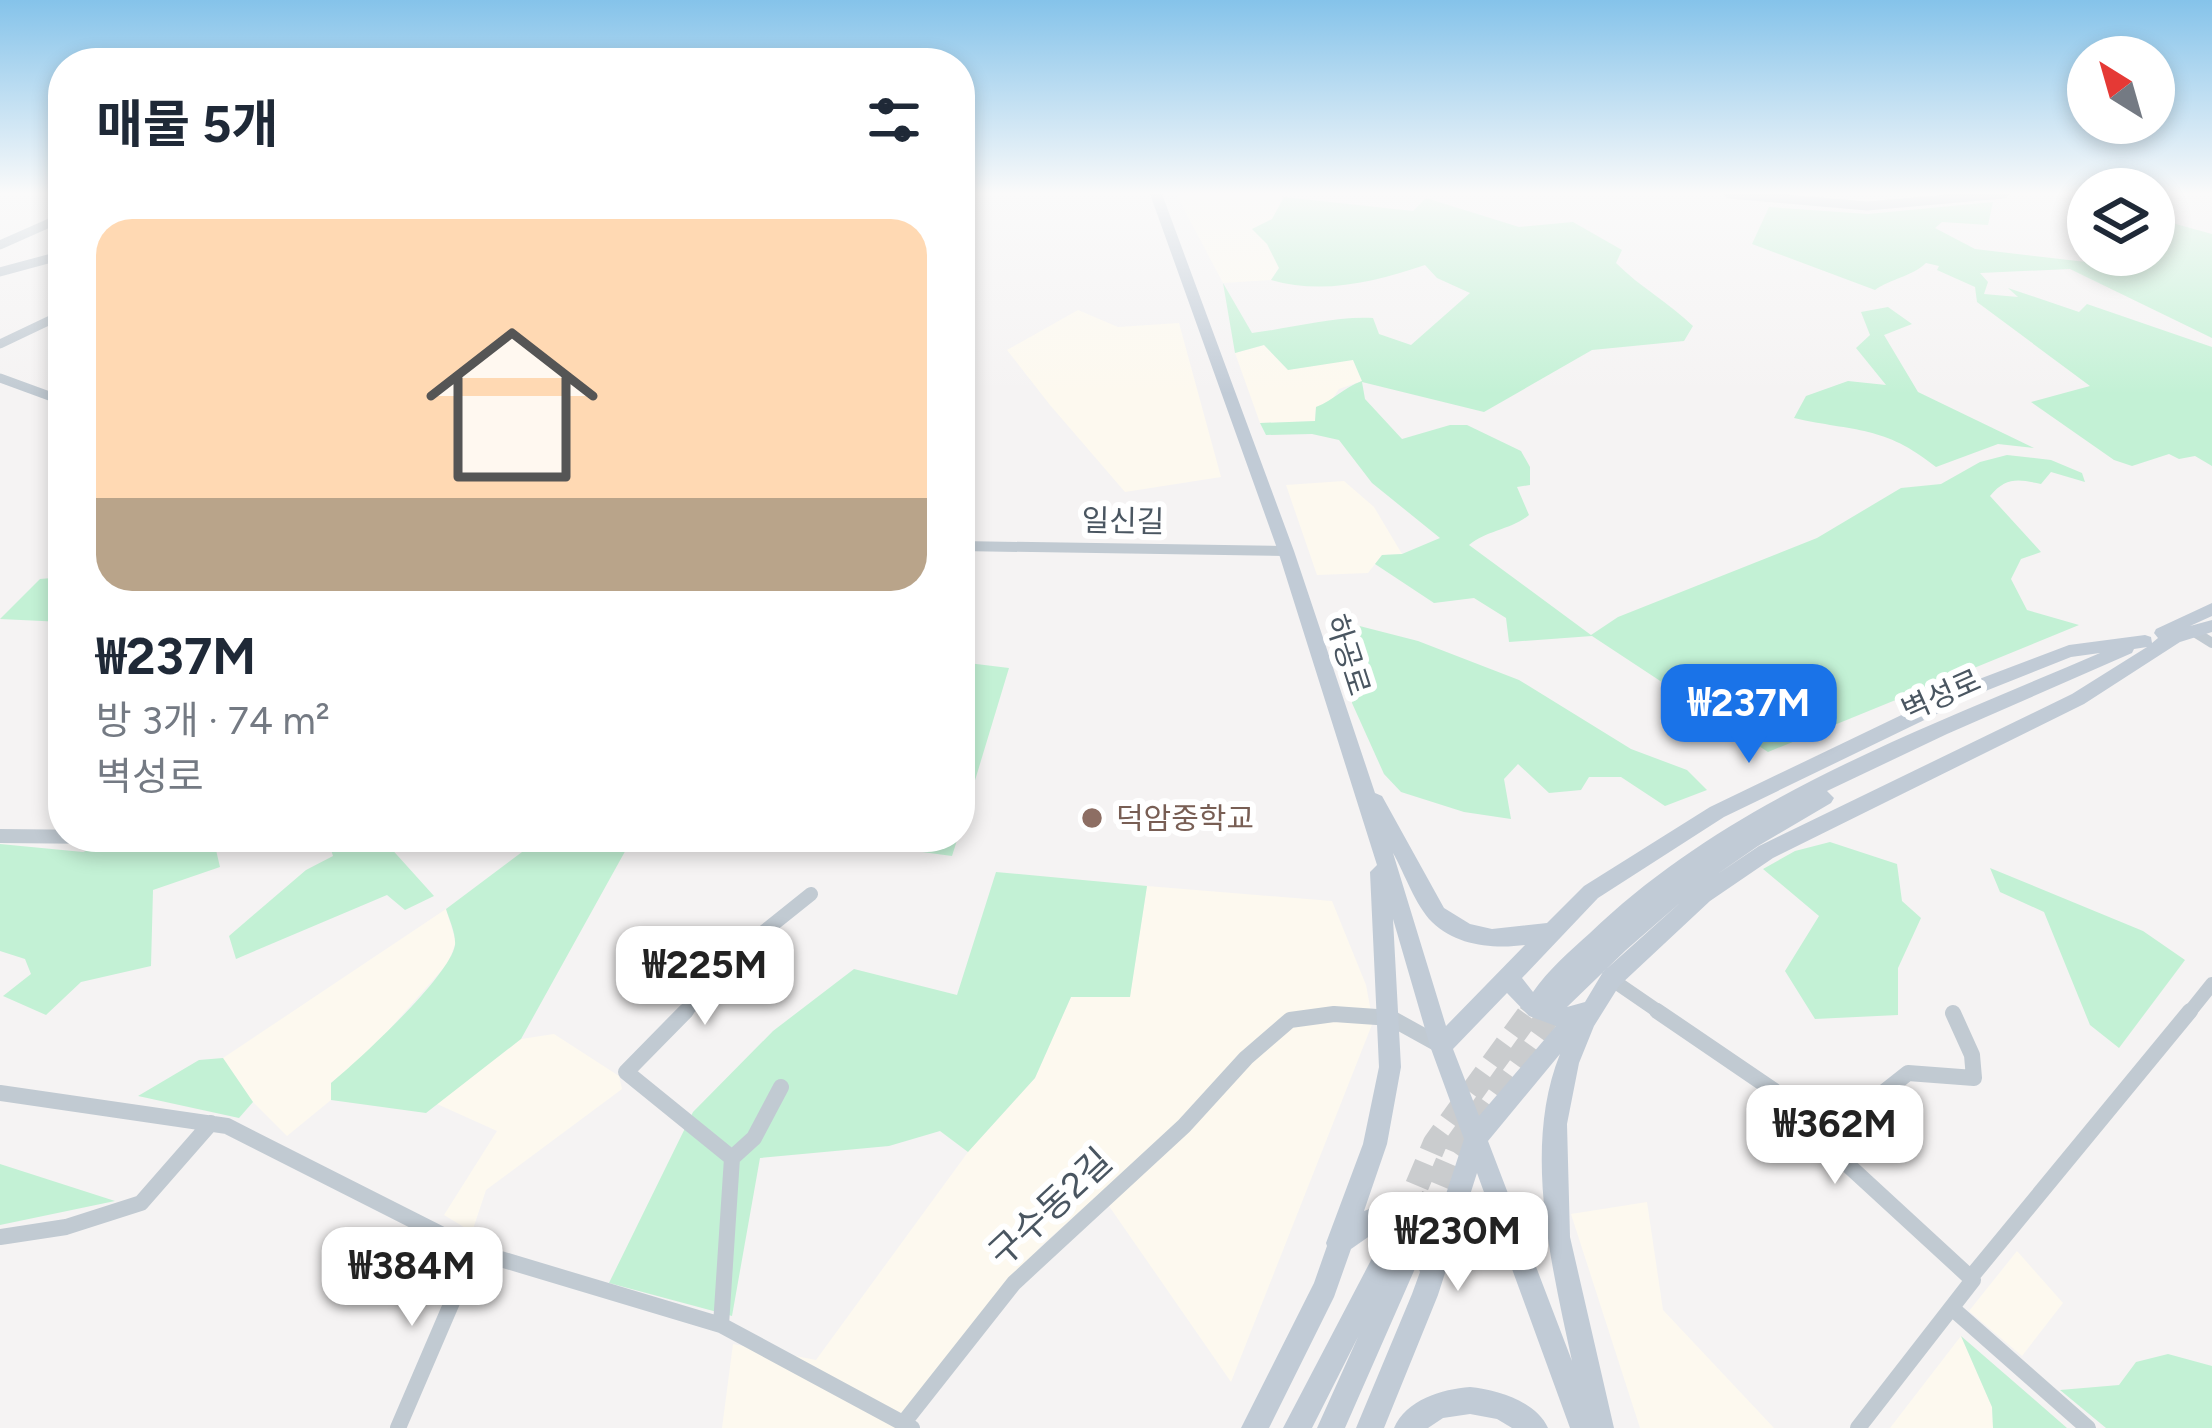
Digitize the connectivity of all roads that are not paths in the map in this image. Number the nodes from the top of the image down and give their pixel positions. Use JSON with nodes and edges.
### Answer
{"nodes":[{"id":1,"x":45,"y":261,"type":"edge"},
{"id":2,"x":1180,"y":261,"type":"edge"},
{"id":3,"x":0,"y":272,"type":"edge"},
{"id":4,"x":48,"y":321,"type":"edge"},
{"id":5,"x":0,"y":344,"type":"edge"},
{"id":6,"x":0,"y":378,"type":"edge"},
{"id":7,"x":48,"y":396,"type":"edge"},
{"id":8,"x":975,"y":546,"type":"edge"},
{"id":9,"x":1286,"y":551,"type":"junction"},
{"id":10,"x":2212,"y":609,"type":"edge"},
{"id":11,"x":2199,"y":634,"type":"edge"},
{"id":12,"x":2145,"y":641,"type":"junction"},
{"id":13,"x":1359,"y":771,"type":"junction"},
{"id":14,"x":0,"y":836,"type":"edge"},
{"id":15,"x":48,"y":836,"type":"edge"},
{"id":16,"x":1377,"y":837,"type":"junction"},
{"id":17,"x":811,"y":894,"type":"dead end"},
{"id":18,"x":1552,"y":932,"type":"junction"},
{"id":19,"x":1509,"y":976,"type":"junction"},
{"id":20,"x":1611,"y":979,"type":"junction"},
{"id":21,"x":2212,"y":984,"type":"edge"},
{"id":22,"x":1559,"y":1005,"type":"junction"},
{"id":23,"x":1953,"y":1013,"type":"dead end"},
{"id":24,"x":1391,"y":1018,"type":"junction"},
{"id":25,"x":1441,"y":1046,"type":"junction"},
{"id":26,"x":781,"y":1087,"type":"dead end"},
{"id":27,"x":0,"y":1093,"type":"edge"},
{"id":28,"x":1817,"y":1120,"type":"junction"},
{"id":29,"x":212,"y":1123,"type":"junction"},
{"id":30,"x":1478,"y":1136,"type":"junction"},
{"id":31,"x":732,"y":1158,"type":"junction"},
{"id":32,"x":0,"y":1237,"type":"edge"},
{"id":33,"x":1338,"y":1243,"type":"junction"},
{"id":34,"x":473,"y":1251,"type":"junction"},
{"id":35,"x":1432,"y":1273,"type":"junction"},
{"id":36,"x":1971,"y":1277,"type":"junction"},
{"id":37,"x":1953,"y":1309,"type":"junction"},
{"id":38,"x":721,"y":1325,"type":"junction"},
{"id":39,"x":909,"y":1424,"type":"edge"},
{"id":40,"x":398,"y":1428,"type":"edge"},
{"id":41,"x":1255,"y":1428,"type":"edge"},
{"id":42,"x":1297,"y":1428,"type":"edge"},
{"id":43,"x":1331,"y":1428,"type":"edge"},
{"id":44,"x":1370,"y":1428,"type":"edge"},
{"id":45,"x":1408,"y":1428,"type":"edge"},
{"id":46,"x":1534,"y":1428,"type":"edge"},
{"id":47,"x":1584,"y":1428,"type":"edge"},
{"id":48,"x":1600,"y":1428,"type":"edge"},
{"id":49,"x":1858,"y":1428,"type":"edge"},
{"id":50,"x":2088,"y":1428,"type":"edge"}],
"edges":[{"from":1,"to":3,"type":"street"},
{"from":2,"to":9,"type":"main road","name":"하공로"},
{"from":4,"to":5,"type":"street"},
{"from":6,"to":7,"type":"street"},
{"from":8,"to":9,"type":"street","name":"일신길"},
{"from":9,"to":13,"type":"main road","name":"하공로"},
{"from":10,"to":12,"type":"main road","name":"벽성로"},
{"from":11,"to":20,"type":"main road"},
{"from":11,"to":22,"type":"main road","name":"벽성로"},
{"from":12,"to":18,"type":"main road"},
{"from":12,"to":22,"type":"main road","name":"벽성로"},
{"from":13,"to":16,"type":"main road","name":"하공로"},
{"from":13,"to":18,"type":"main road"},
{"from":14,"to":15,"type":"street"},
{"from":16,"to":24,"type":"main road"},
{"from":16,"to":25,"type":"main road","name":"하공로"},
{"from":17,"to":31,"type":"street"},
{"from":18,"to":19,"type":"main road"},
{"from":19,"to":22,"type":"main road"},
{"from":19,"to":25,"type":"main road"},
{"from":20,"to":22,"type":"main road"},
{"from":20,"to":28,"type":"street"},
{"from":20,"to":48,"type":"main road"},
{"from":21,"to":36,"type":"street"},
{"from":22,"to":30,"type":"main road"},
{"from":23,"to":28,"type":"street"},
{"from":24,"to":25,"type":"street","name":"구수동2길"},
{"from":24,"to":33,"type":"main road"},
{"from":24,"to":39,"type":"street","name":"구수동2길"},
{"from":25,"to":30,"type":"main road","name":"하공로"},
{"from":26,"to":31,"type":"street"},
{"from":27,"to":29,"type":"street","name":"구수동2길"},
{"from":28,"to":36,"type":"street"},
{"from":29,"to":32,"type":"street"},
{"from":29,"to":34,"type":"street","name":"구수동2길"},
{"from":30,"to":35,"type":"main road"},
{"from":30,"to":47,"type":"main road","name":"하공로"},
{"from":31,"to":38,"type":"street"},
{"from":33,"to":35,"type":"main road"},
{"from":33,"to":41,"type":"main road"},
{"from":34,"to":38,"type":"street","name":"구수동2길"},
{"from":34,"to":40,"type":"street"},
{"from":35,"to":44,"type":"main road"},
{"from":36,"to":37,"type":"street"},
{"from":37,"to":49,"type":"street"},
{"from":37,"to":50,"type":"street"},
{"from":38,"to":39,"type":"street","name":"구수동2길"},
{"from":42,"to":43,"type":"main road"},
{"from":45,"to":46,"type":"main road"}]}
